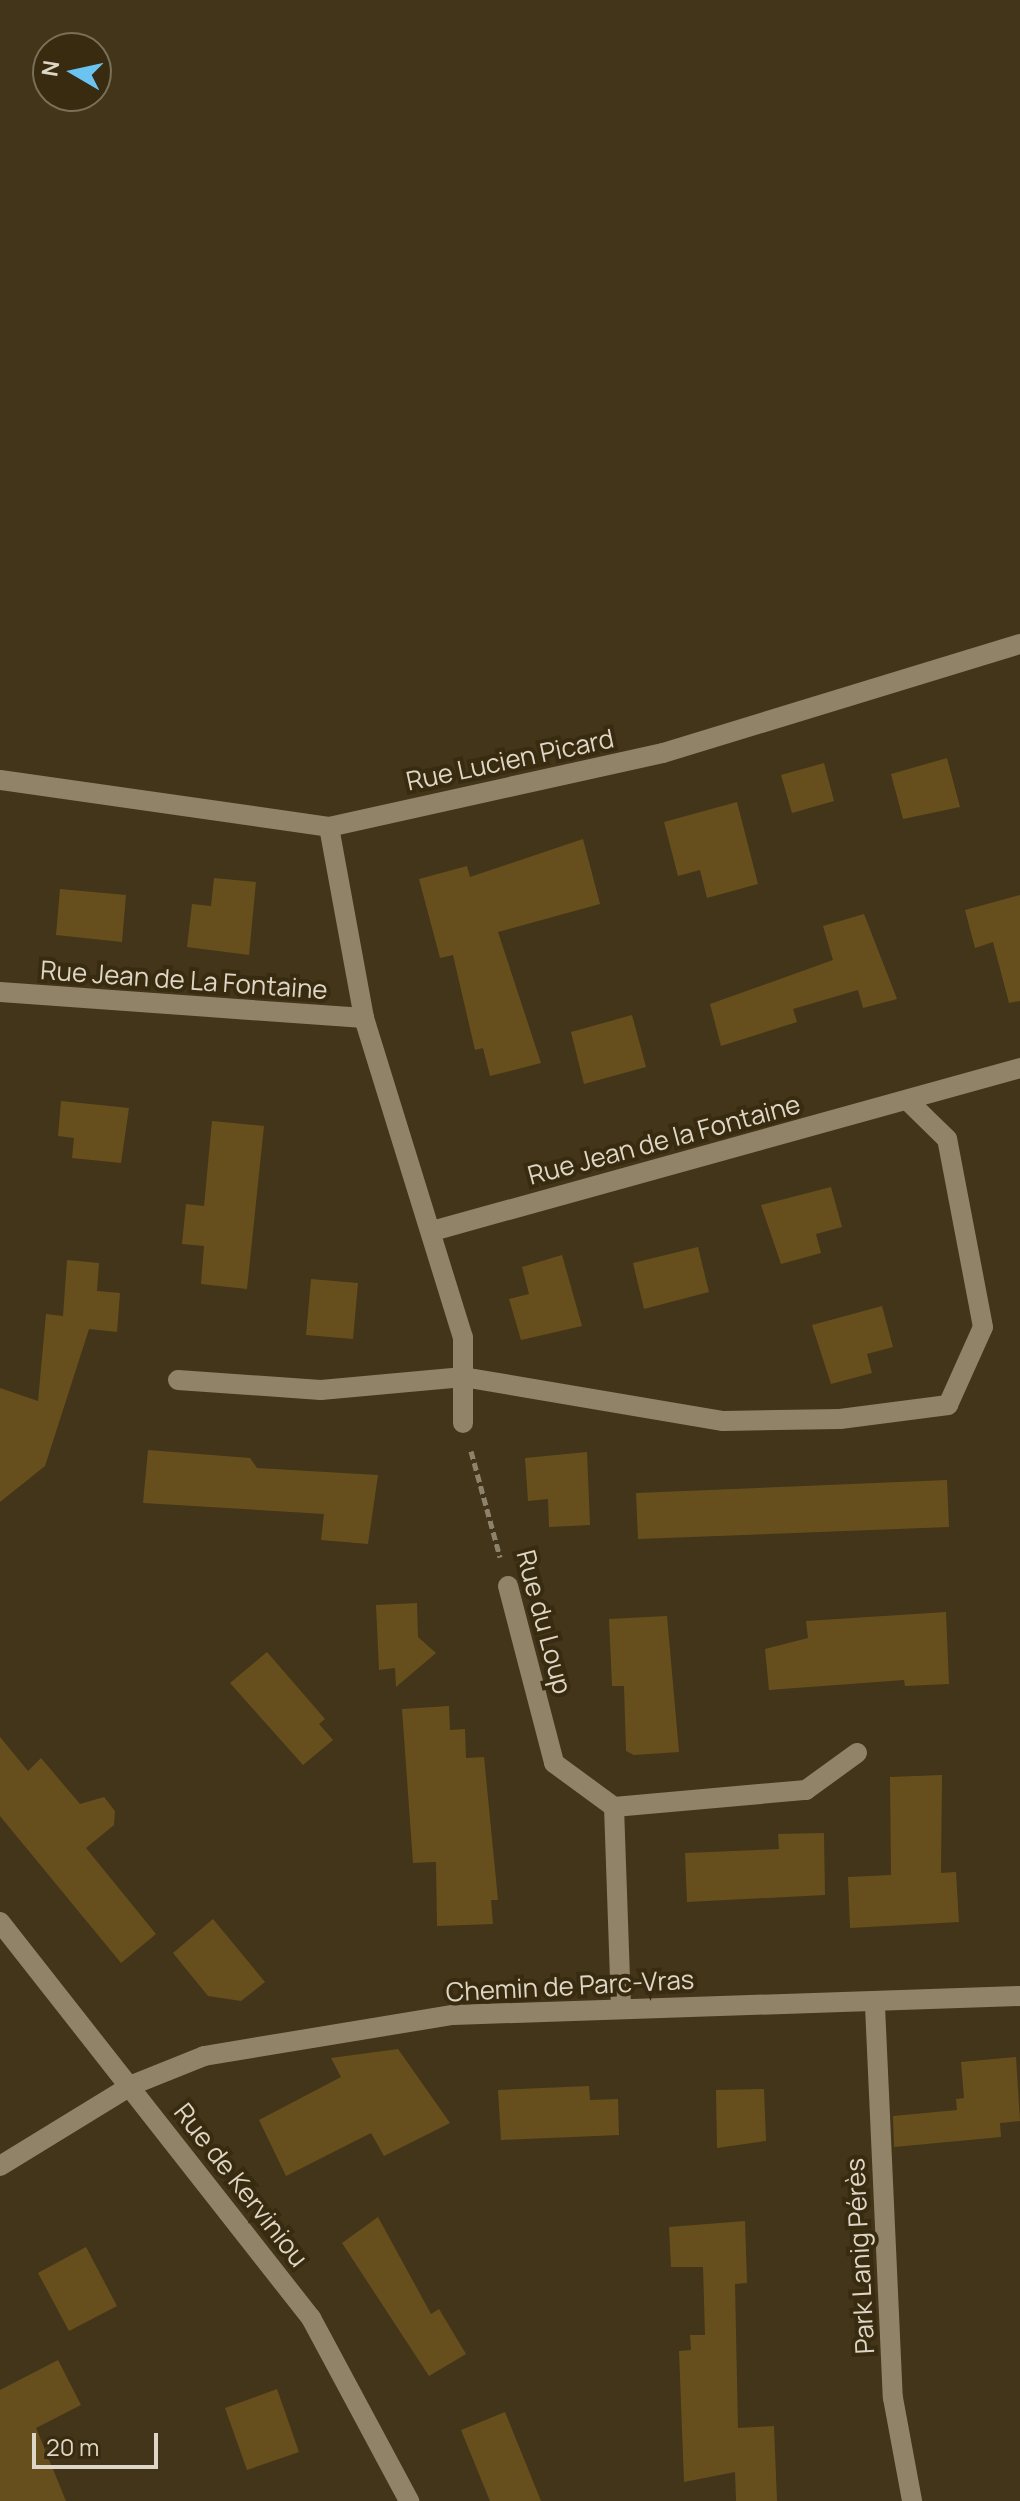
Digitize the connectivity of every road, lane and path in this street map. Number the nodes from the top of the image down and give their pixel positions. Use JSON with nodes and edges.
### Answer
{"nodes":[{"id":1,"x":1020,"y":644,"type":"edge"},
{"id":2,"x":0,"y":780,"type":"edge"},
{"id":3,"x":329,"y":827,"type":"junction"},
{"id":4,"x":0,"y":992,"type":"edge"},
{"id":5,"x":364,"y":1018,"type":"junction"},
{"id":6,"x":1020,"y":1068,"type":"edge"},
{"id":7,"x":907,"y":1100,"type":"junction"},
{"id":8,"x":436,"y":1230,"type":"junction"},
{"id":9,"x":463,"y":1377,"type":"junction"},
{"id":10,"x":178,"y":1380,"type":"dead end"},
{"id":11,"x":463,"y":1423,"type":"joint"},
{"id":12,"x":508,"y":1586,"type":"joint"},
{"id":13,"x":857,"y":1753,"type":"dead end"},
{"id":14,"x":614,"y":1807,"type":"junction"},
{"id":15,"x":0,"y":1922,"type":"edge"},
{"id":16,"x":1020,"y":1996,"type":"edge"},
{"id":17,"x":621,"y":2005,"type":"junction"},
{"id":18,"x":875,"y":2006,"type":"junction"},
{"id":19,"x":132,"y":2085,"type":"junction"},
{"id":20,"x":0,"y":2166,"type":"edge"},
{"id":21,"x":409,"y":2501,"type":"edge"},
{"id":22,"x":912,"y":2501,"type":"edge"}],
"edges":[{"from":1,"to":3,"type":"street","name":"Rue Lucien Picard"},
{"from":2,"to":3,"type":"street","name":"Rue Lucien Picard"},
{"from":3,"to":5,"type":"street","name":"Rue Jean de la Fontaine"},
{"from":4,"to":5,"type":"street","name":"Rue Jean de La Fontaine"},
{"from":5,"to":8,"type":"street","name":"Rue Jean de la Fontaine"},
{"from":6,"to":7,"type":"street","name":"Rue Jean de la Fontaine"},
{"from":7,"to":8,"type":"street","name":"Rue Jean de la Fontaine"},
{"from":7,"to":9,"type":"street"},
{"from":8,"to":9,"type":"street","name":"Rue Jean de la Fontaine"},
{"from":9,"to":10,"type":"street"},
{"from":9,"to":11,"type":"street","name":"Rue Jean de la Fontaine"},
{"from":11,"to":12,"type":"path","name":"Rue du Loup"},
{"from":12,"to":14,"type":"street","name":"Rue du Loup"},
{"from":13,"to":14,"type":"street"},
{"from":14,"to":17,"type":"street"},
{"from":15,"to":19,"type":"street","name":"Rue de Kerviniou"},
{"from":16,"to":18,"type":"street","name":"Chemin de Parc-Vras"},
{"from":17,"to":18,"type":"street","name":"Chemin de Parc-Vras"},
{"from":17,"to":19,"type":"street","name":"Chemin de Parc-Vras"},
{"from":18,"to":22,"type":"street","name":"Park Lanig Pérès"},
{"from":19,"to":20,"type":"street","name":"Chemin de Parc-Vras"},
{"from":19,"to":21,"type":"street","name":"Rue de Kerviniou"}]}
